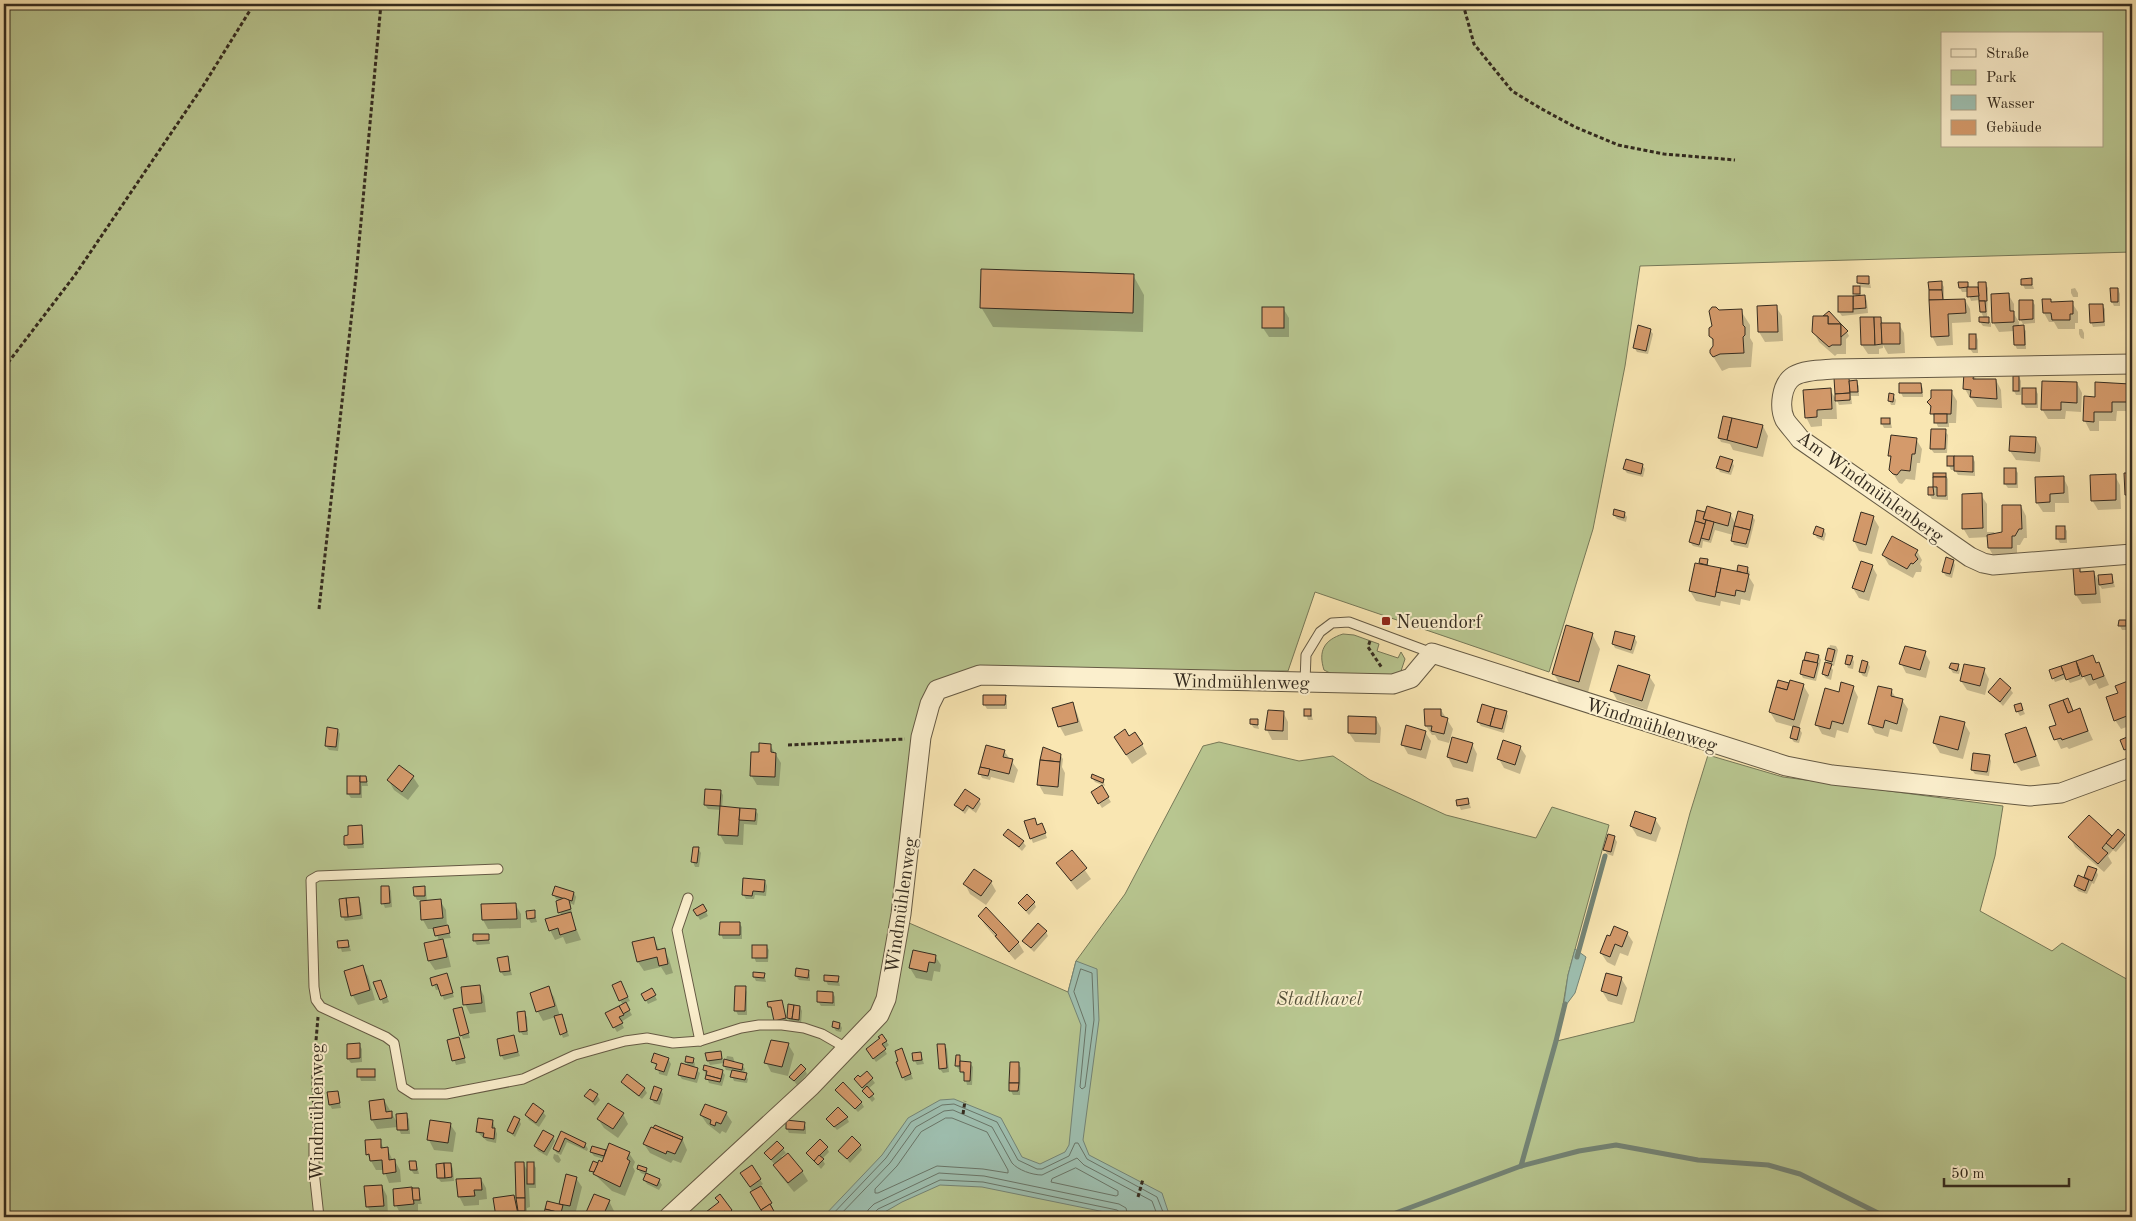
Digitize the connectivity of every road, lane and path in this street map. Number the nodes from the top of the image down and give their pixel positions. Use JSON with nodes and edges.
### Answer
{"nodes":[{"id":1,"x":254,"y":4,"type":"edge"},
{"id":2,"x":381,"y":4,"type":"edge"},
{"id":3,"x":1463,"y":4,"type":"edge"},
{"id":4,"x":1735,"y":160,"type":"dead end"},
{"id":5,"x":2132,"y":364,"type":"edge"},
{"id":6,"x":4,"y":368,"type":"edge"},
{"id":7,"x":2132,"y":554,"type":"edge"},
{"id":8,"x":319,"y":609,"type":"dead end"},
{"id":9,"x":1373,"y":631,"type":"junction"},
{"id":10,"x":1432,"y":653,"type":"junction"},
{"id":11,"x":1305,"y":682,"type":"junction"},
{"id":12,"x":1393,"y":684,"type":"junction"},
{"id":13,"x":921,"y":737,"type":"junction"},
{"id":14,"x":788,"y":745,"type":"dead end"},
{"id":15,"x":2132,"y":767,"type":"edge"},
{"id":16,"x":498,"y":869,"type":"dead end"},
{"id":17,"x":688,"y":898,"type":"dead end"},
{"id":18,"x":321,"y":1007,"type":"junction"},
{"id":19,"x":700,"y":1041,"type":"junction"},
{"id":20,"x":848,"y":1049,"type":"junction"},
{"id":21,"x":965,"y":1101,"type":"dead end"},
{"id":22,"x":963,"y":1114,"type":"dead end"},
{"id":23,"x":314,"y":1141,"type":"joint"},
{"id":24,"x":1143,"y":1179,"type":"dead end"},
{"id":25,"x":1138,"y":1197,"type":"dead end"},
{"id":26,"x":319,"y":1217,"type":"edge"},
{"id":27,"x":670,"y":1217,"type":"edge"}],
"edges":[{"from":1,"to":6,"type":"path"},
{"from":2,"to":8,"type":"path"},
{"from":3,"to":4,"type":"path"},
{"from":5,"to":7,"type":"street","name":"Am Windmühlenberg"},
{"from":9,"to":10,"type":"lane"},
{"from":9,"to":11,"type":"lane"},
{"from":9,"to":12,"type":"path"},
{"from":10,"to":12,"type":"street","name":"Windmühlenweg"},
{"from":10,"to":15,"type":"street","name":"Windmühlenweg"},
{"from":11,"to":12,"type":"street","name":"Windmühlenweg"},
{"from":11,"to":13,"type":"street","name":"Windmühlenweg"},
{"from":13,"to":14,"type":"path"},
{"from":13,"to":20,"type":"street","name":"Windmühlenweg"},
{"from":16,"to":18,"type":"lane"},
{"from":17,"to":19,"type":"lane"},
{"from":18,"to":19,"type":"lane"},
{"from":18,"to":23,"type":"path","name":"Windmühlenweg"},
{"from":19,"to":20,"type":"lane"},
{"from":20,"to":27,"type":"street","name":"Windmühlenweg"},
{"from":21,"to":22,"type":"path"},
{"from":23,"to":26,"type":"lane","name":"Windmühlenweg"},
{"from":24,"to":25,"type":"path"}]}
